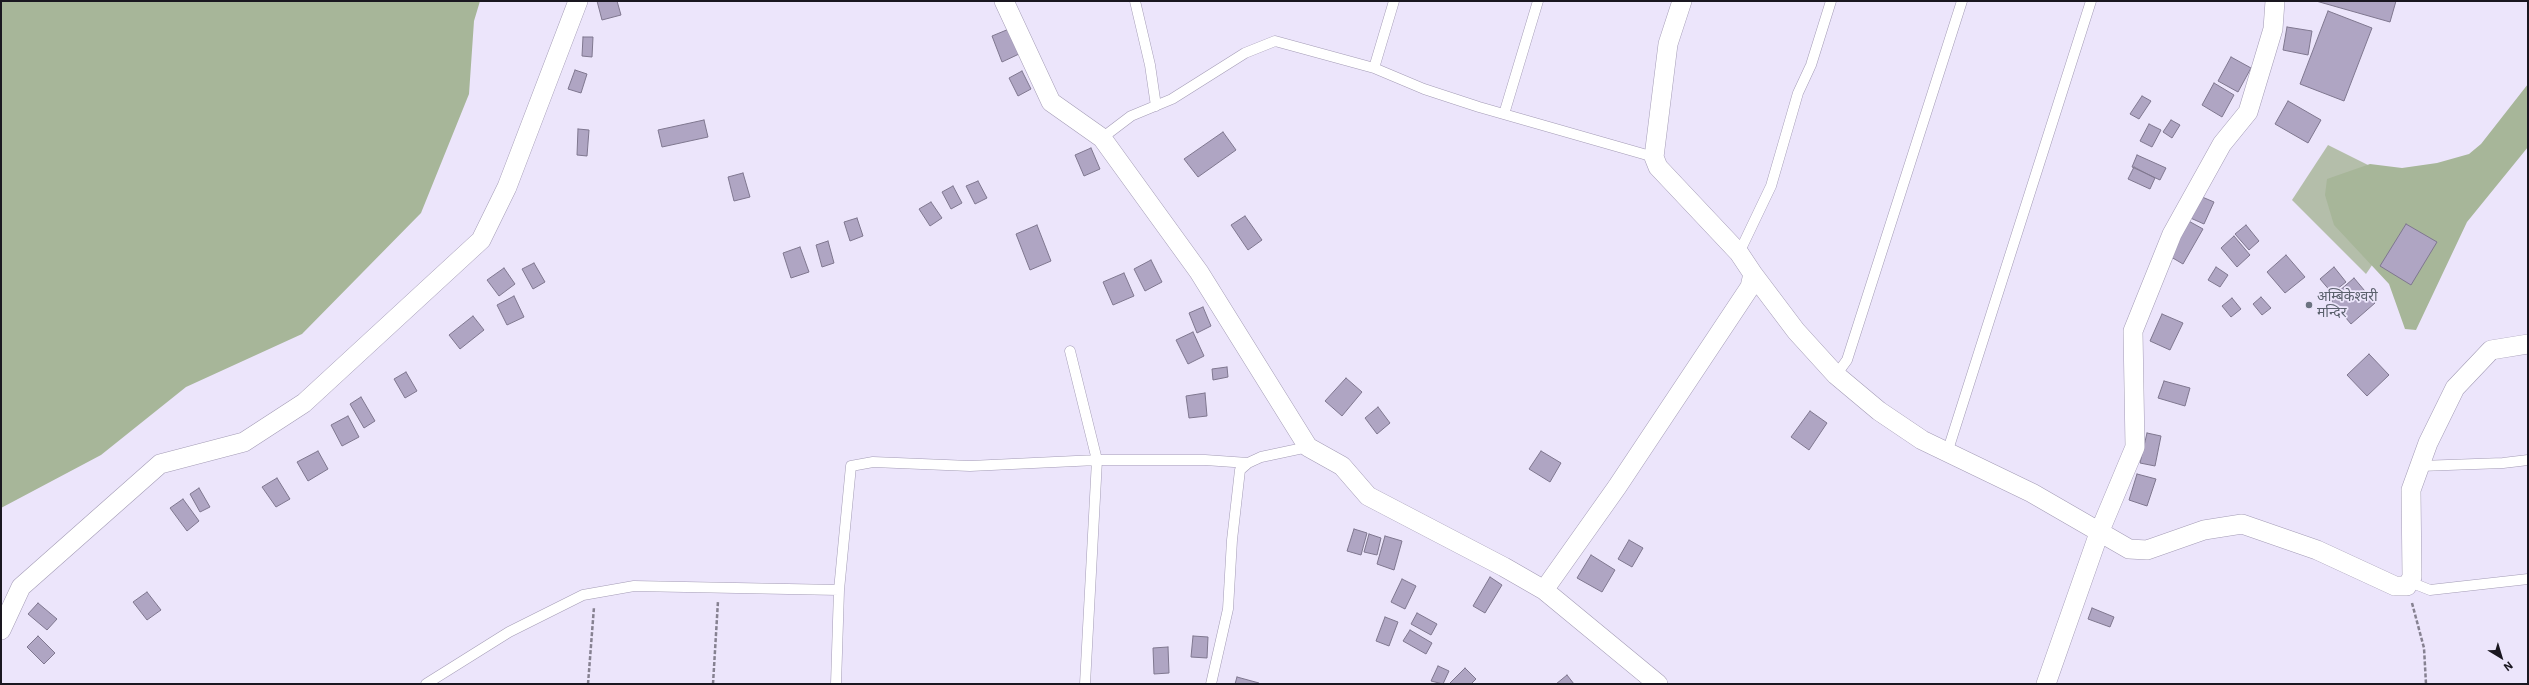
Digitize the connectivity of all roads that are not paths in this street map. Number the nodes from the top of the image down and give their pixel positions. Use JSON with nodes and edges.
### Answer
{"nodes":[{"id":1,"x":578,"y":1,"type":"edge"},
{"id":2,"x":1004,"y":1,"type":"edge"},
{"id":3,"x":1135,"y":1,"type":"edge"},
{"id":4,"x":1394,"y":1,"type":"edge"},
{"id":5,"x":1538,"y":1,"type":"edge"},
{"id":6,"x":1682,"y":1,"type":"edge"},
{"id":7,"x":1831,"y":1,"type":"edge"},
{"id":8,"x":1962,"y":1,"type":"edge"},
{"id":9,"x":2091,"y":1,"type":"edge"},
{"id":10,"x":2276,"y":1,"type":"edge"},
{"id":11,"x":1374,"y":68,"type":"junction"},
{"id":12,"x":1156,"y":106,"type":"junction"},
{"id":13,"x":1504,"y":114,"type":"junction"},
{"id":14,"x":1102,"y":138,"type":"junction"},
{"id":15,"x":1654,"y":157,"type":"junction"},
{"id":16,"x":1739,"y":253,"type":"junction"},
{"id":17,"x":1753,"y":274,"type":"junction"},
{"id":18,"x":2528,"y":344,"type":"edge"},
{"id":19,"x":1070,"y":351,"type":"dead end"},
{"id":20,"x":1836,"y":375,"type":"junction"},
{"id":21,"x":1308,"y":447,"type":"junction"},
{"id":22,"x":1947,"y":453,"type":"junction"},
{"id":23,"x":1097,"y":460,"type":"junction"},
{"id":24,"x":2528,"y":460,"type":"edge"},
{"id":25,"x":1248,"y":463,"type":"junction"},
{"id":26,"x":2420,"y":466,"type":"junction"},
{"id":27,"x":2099,"y":533,"type":"junction"},
{"id":28,"x":2528,"y":579,"type":"edge"},
{"id":29,"x":2408,"y":584,"type":"junction"},
{"id":30,"x":838,"y":590,"type":"junction"},
{"id":31,"x":1544,"y":590,"type":"junction"},
{"id":32,"x":1,"y":630,"type":"edge"},
{"id":33,"x":426,"y":684,"type":"edge"},
{"id":34,"x":836,"y":684,"type":"edge"},
{"id":35,"x":1085,"y":684,"type":"edge"},
{"id":36,"x":1211,"y":684,"type":"edge"},
{"id":37,"x":1658,"y":684,"type":"edge"},
{"id":38,"x":2046,"y":684,"type":"edge"}],
"edges":[{"from":1,"to":32,"type":"street"},
{"from":2,"to":14,"type":"street"},
{"from":3,"to":12,"type":"lane"},
{"from":4,"to":11,"type":"lane"},
{"from":5,"to":13,"type":"lane"},
{"from":6,"to":15,"type":"street"},
{"from":7,"to":16,"type":"lane"},
{"from":8,"to":20,"type":"lane"},
{"from":9,"to":22,"type":"lane"},
{"from":10,"to":27,"type":"street"},
{"from":11,"to":12,"type":"lane"},
{"from":11,"to":13,"type":"lane"},
{"from":12,"to":14,"type":"lane"},
{"from":13,"to":15,"type":"lane"},
{"from":14,"to":21,"type":"street"},
{"from":15,"to":16,"type":"street"},
{"from":16,"to":17,"type":"street"},
{"from":17,"to":20,"type":"street"},
{"from":17,"to":31,"type":"street"},
{"from":18,"to":26,"type":"street"},
{"from":19,"to":23,"type":"lane"},
{"from":20,"to":22,"type":"street"},
{"from":21,"to":25,"type":"lane"},
{"from":21,"to":31,"type":"street"},
{"from":22,"to":27,"type":"street"},
{"from":23,"to":25,"type":"lane"},
{"from":23,"to":30,"type":"lane"},
{"from":23,"to":35,"type":"lane"},
{"from":24,"to":26,"type":"lane"},
{"from":25,"to":36,"type":"lane"},
{"from":26,"to":29,"type":"street"},
{"from":27,"to":29,"type":"street"},
{"from":27,"to":38,"type":"street"},
{"from":28,"to":29,"type":"lane"},
{"from":30,"to":33,"type":"lane"},
{"from":30,"to":34,"type":"lane"},
{"from":31,"to":37,"type":"street"}]}
